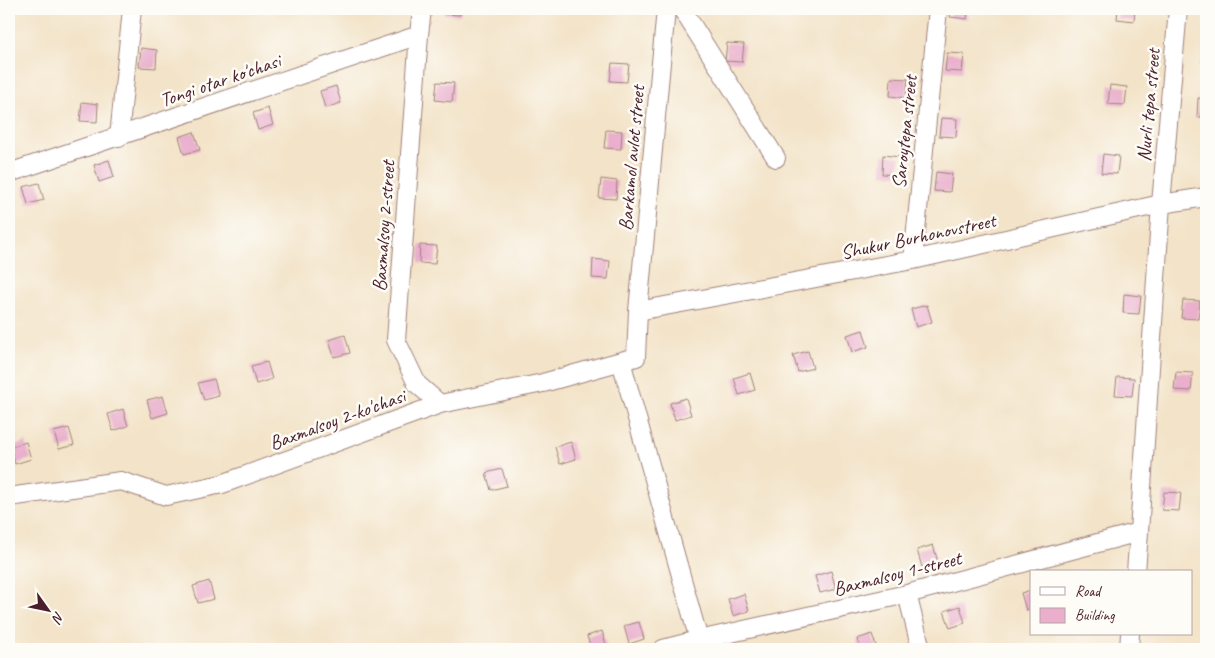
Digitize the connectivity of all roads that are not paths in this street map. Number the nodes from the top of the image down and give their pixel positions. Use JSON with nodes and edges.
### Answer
{"nodes":[{"id":1,"x":132,"y":9,"type":"edge"},
{"id":2,"x":422,"y":9,"type":"edge"},
{"id":3,"x":666,"y":9,"type":"edge"},
{"id":4,"x":682,"y":9,"type":"edge"},
{"id":5,"x":938,"y":9,"type":"edge"},
{"id":6,"x":1178,"y":9,"type":"edge"},
{"id":7,"x":419,"y":36,"type":"junction"},
{"id":8,"x":119,"y":137,"type":"junction"},
{"id":9,"x":776,"y":158,"type":"dead end"},
{"id":10,"x":9,"y":173,"type":"edge"},
{"id":11,"x":1206,"y":197,"type":"edge"},
{"id":12,"x":1161,"y":204,"type":"junction"},
{"id":13,"x":913,"y":260,"type":"junction"},
{"id":14,"x":638,"y":312,"type":"junction"},
{"id":15,"x":620,"y":361,"type":"junction"},
{"id":16,"x":440,"y":404,"type":"junction"},
{"id":17,"x":9,"y":497,"type":"edge"},
{"id":18,"x":1139,"y":532,"type":"junction"},
{"id":19,"x":1136,"y":570,"type":"edge"},
{"id":20,"x":907,"y":594,"type":"junction"},
{"id":21,"x":1130,"y":636,"type":"edge"},
{"id":22,"x":694,"y":644,"type":"edge"},
{"id":23,"x":664,"y":649,"type":"edge"},
{"id":24,"x":922,"y":649,"type":"edge"},
{"id":25,"x":1129,"y":649,"type":"edge"}],
"edges":[{"from":1,"to":8,"type":"street"},
{"from":2,"to":7,"type":"street"},
{"from":3,"to":14,"type":"street","name":"Barkamol avlot street"},
{"from":4,"to":9,"type":"street"},
{"from":5,"to":13,"type":"street","name":"Saroytepa street"},
{"from":6,"to":12,"type":"street","name":"Nurli tepa street"},
{"from":7,"to":8,"type":"street","name":"Tongi otar ko'chasi"},
{"from":7,"to":16,"type":"street","name":"Baxmalsoy 2-street"},
{"from":8,"to":10,"type":"street","name":"Tongi otar ko'chasi"},
{"from":11,"to":12,"type":"street","name":"Shukur Burhonovstreet"},
{"from":12,"to":13,"type":"street","name":"Shukur Burhonovstreet"},
{"from":12,"to":18,"type":"street"},
{"from":13,"to":14,"type":"street","name":"Shukur Burhonovstreet"},
{"from":14,"to":15,"type":"street","name":"Baxmalsoy 2-ko'chasi"},
{"from":15,"to":16,"type":"street","name":"Baxmalsoy 2-ko'chasi"},
{"from":15,"to":22,"type":"street"},
{"from":16,"to":17,"type":"street","name":"Baxmalsoy 2-ko'chasi"},
{"from":18,"to":19,"type":"street"},
{"from":18,"to":20,"type":"street","name":"Baxmalsoy 1-street"},
{"from":20,"to":22,"type":"street","name":"Baxmalsoy 1-street"},
{"from":20,"to":24,"type":"street"},
{"from":21,"to":25,"type":"street"},
{"from":22,"to":23,"type":"street","name":"Baxmalsoy 1-street"}]}
